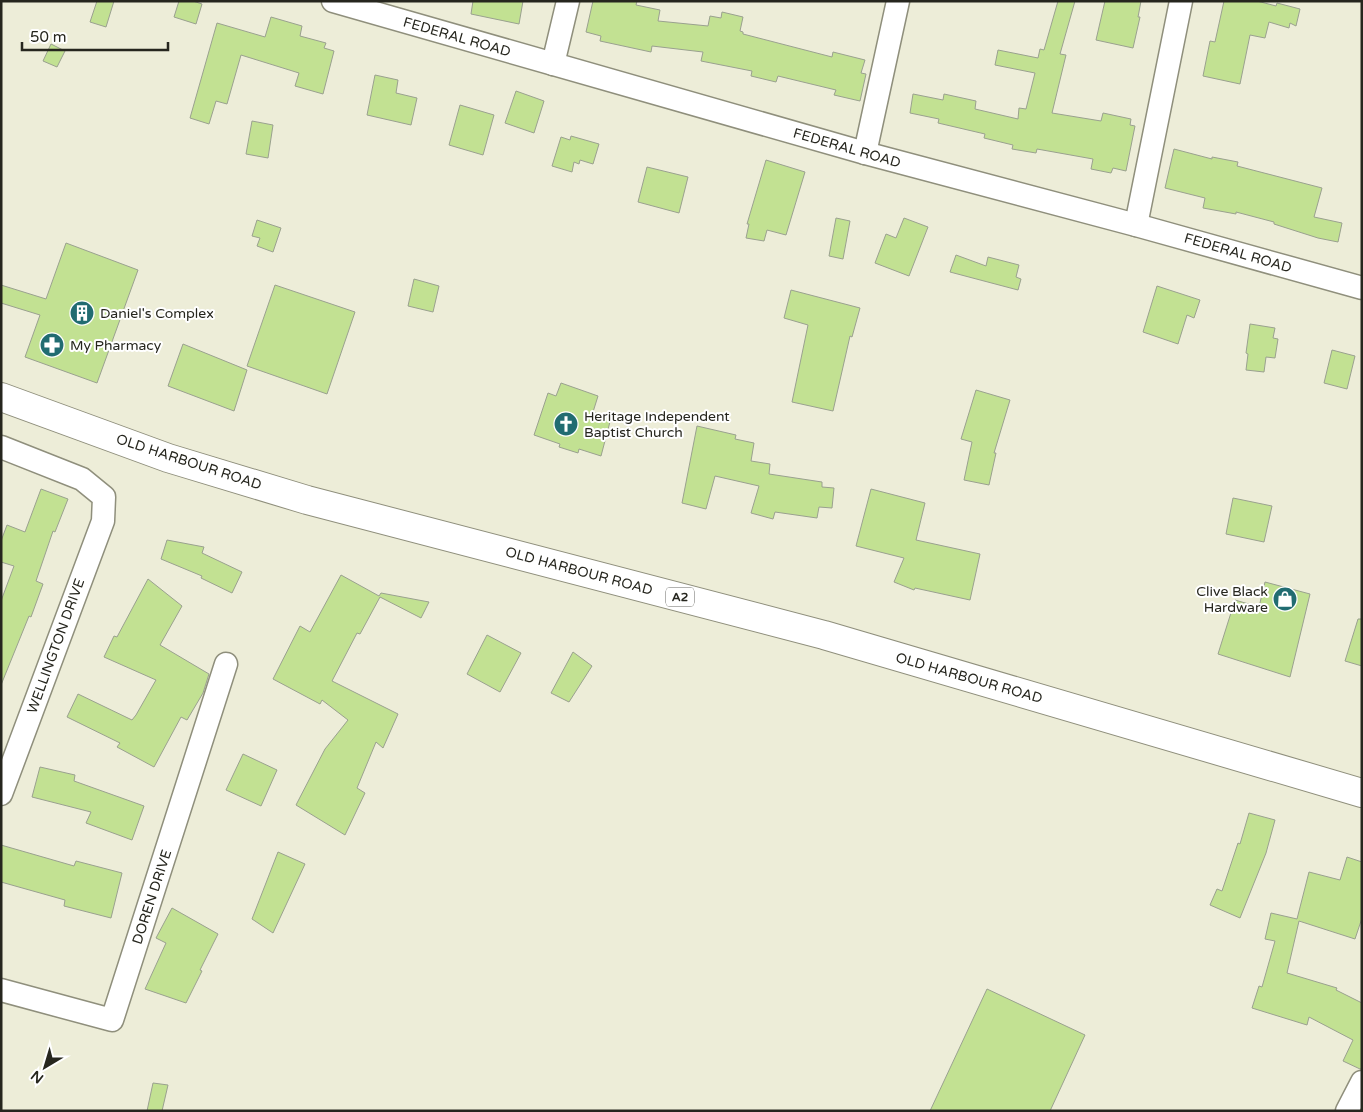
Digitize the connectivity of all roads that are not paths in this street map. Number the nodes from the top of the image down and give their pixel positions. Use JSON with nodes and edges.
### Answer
{"nodes":[{"id":1,"x":333,"y":1,"type":"edge"},
{"id":2,"x":568,"y":1,"type":"edge"},
{"id":3,"x":898,"y":1,"type":"edge"},
{"id":4,"x":1181,"y":1,"type":"edge"},
{"id":5,"x":553,"y":64,"type":"junction"},
{"id":6,"x":865,"y":153,"type":"junction"},
{"id":7,"x":1136,"y":225,"type":"junction"},
{"id":8,"x":1362,"y":288,"type":"edge"},
{"id":9,"x":1,"y":397,"type":"edge"},
{"id":10,"x":1,"y":447,"type":"edge"},
{"id":11,"x":226,"y":664,"type":"dead end"},
{"id":12,"x":1362,"y":793,"type":"edge"},
{"id":13,"x":1,"y":794,"type":"edge"},
{"id":14,"x":1,"y":990,"type":"edge"},
{"id":15,"x":1362,"y":1082,"type":"edge"},
{"id":16,"x":1347,"y":1111,"type":"edge"}],
"edges":[{"from":1,"to":5,"type":"street","name":"FEDERAL ROAD"},
{"from":2,"to":5,"type":"street"},
{"from":3,"to":6,"type":"street"},
{"from":4,"to":7,"type":"street"},
{"from":5,"to":6,"type":"street","name":"FEDERAL ROAD"},
{"from":6,"to":7,"type":"street","name":"FEDERAL ROAD"},
{"from":7,"to":8,"type":"street","name":"FEDERAL ROAD"},
{"from":9,"to":12,"type":"main road","name":"OLD HARBOUR ROAD","number":"A2"},
{"from":10,"to":13,"type":"street","name":"WELLINGTON DRIVE"},
{"from":11,"to":14,"type":"street","name":"DOREN DRIVE"},
{"from":15,"to":16,"type":"street"}]}
